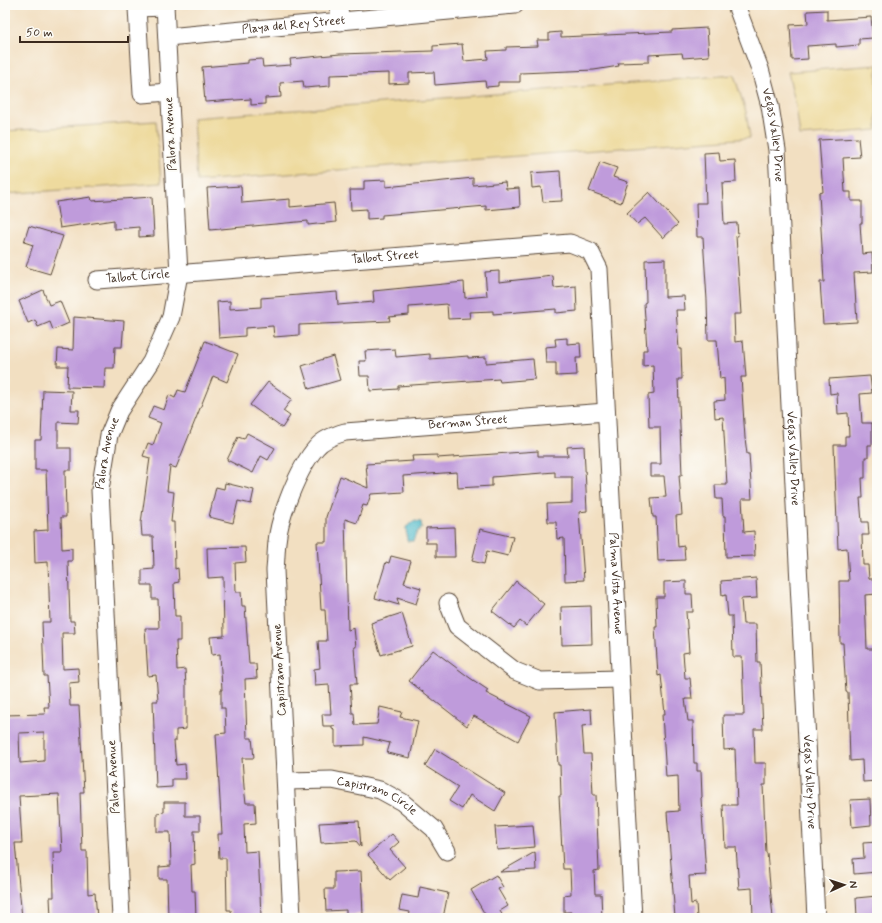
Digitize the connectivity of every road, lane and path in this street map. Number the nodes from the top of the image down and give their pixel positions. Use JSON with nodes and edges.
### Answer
{"nodes":[{"id":1,"x":338,"y":5,"type":"edge"},
{"id":2,"x":515,"y":5,"type":"edge"},
{"id":3,"x":736,"y":5,"type":"edge"},
{"id":4,"x":165,"y":6,"type":"edge"},
{"id":5,"x":340,"y":22,"type":"junction"},
{"id":6,"x":167,"y":37,"type":"junction"},
{"id":7,"x":169,"y":92,"type":"junction"},
{"id":8,"x":590,"y":251,"type":"joint"},
{"id":9,"x":179,"y":274,"type":"junction"},
{"id":10,"x":97,"y":280,"type":"dead end"},
{"id":11,"x":606,"y":412,"type":"junction"},
{"id":12,"x":330,"y":437,"type":"joint"},
{"id":13,"x":448,"y":603,"type":"dead end"},
{"id":14,"x":620,"y":679,"type":"junction"},
{"id":15,"x":286,"y":781,"type":"junction"},
{"id":16,"x":447,"y":851,"type":"dead end"},
{"id":17,"x":121,"y":918,"type":"edge"},
{"id":18,"x":292,"y":918,"type":"edge"},
{"id":19,"x":633,"y":918,"type":"edge"},
{"id":20,"x":816,"y":918,"type":"edge"}],
"edges":[{"from":1,"to":5,"type":"street"},
{"from":2,"to":5,"type":"street","name":"Playa del Rey Street"},
{"from":3,"to":20,"type":"street","name":"Vegas Valley Drive"},
{"from":4,"to":6,"type":"street","name":"Palora Avenue"},
{"from":4,"to":7,"type":"street"},
{"from":5,"to":6,"type":"street","name":"Playa del Rey Street"},
{"from":6,"to":7,"type":"street","name":"Palora Avenue"},
{"from":7,"to":9,"type":"street","name":"Palora Avenue"},
{"from":8,"to":9,"type":"street","name":"Talbot Street"},
{"from":8,"to":11,"type":"street","name":"Palma Vista Avenue"},
{"from":9,"to":10,"type":"street","name":"Talbot Circle"},
{"from":9,"to":17,"type":"street","name":"Palora Avenue"},
{"from":11,"to":12,"type":"street","name":"Berman Street"},
{"from":11,"to":14,"type":"street","name":"Palma Vista Avenue"},
{"from":12,"to":15,"type":"street","name":"Capistrano Avenue"},
{"from":13,"to":14,"type":"street"},
{"from":14,"to":19,"type":"street","name":"Palma Vista Avenue"},
{"from":15,"to":16,"type":"street","name":"Capistrano Circle"},
{"from":15,"to":18,"type":"street","name":"Capistrano Avenue"}]}
